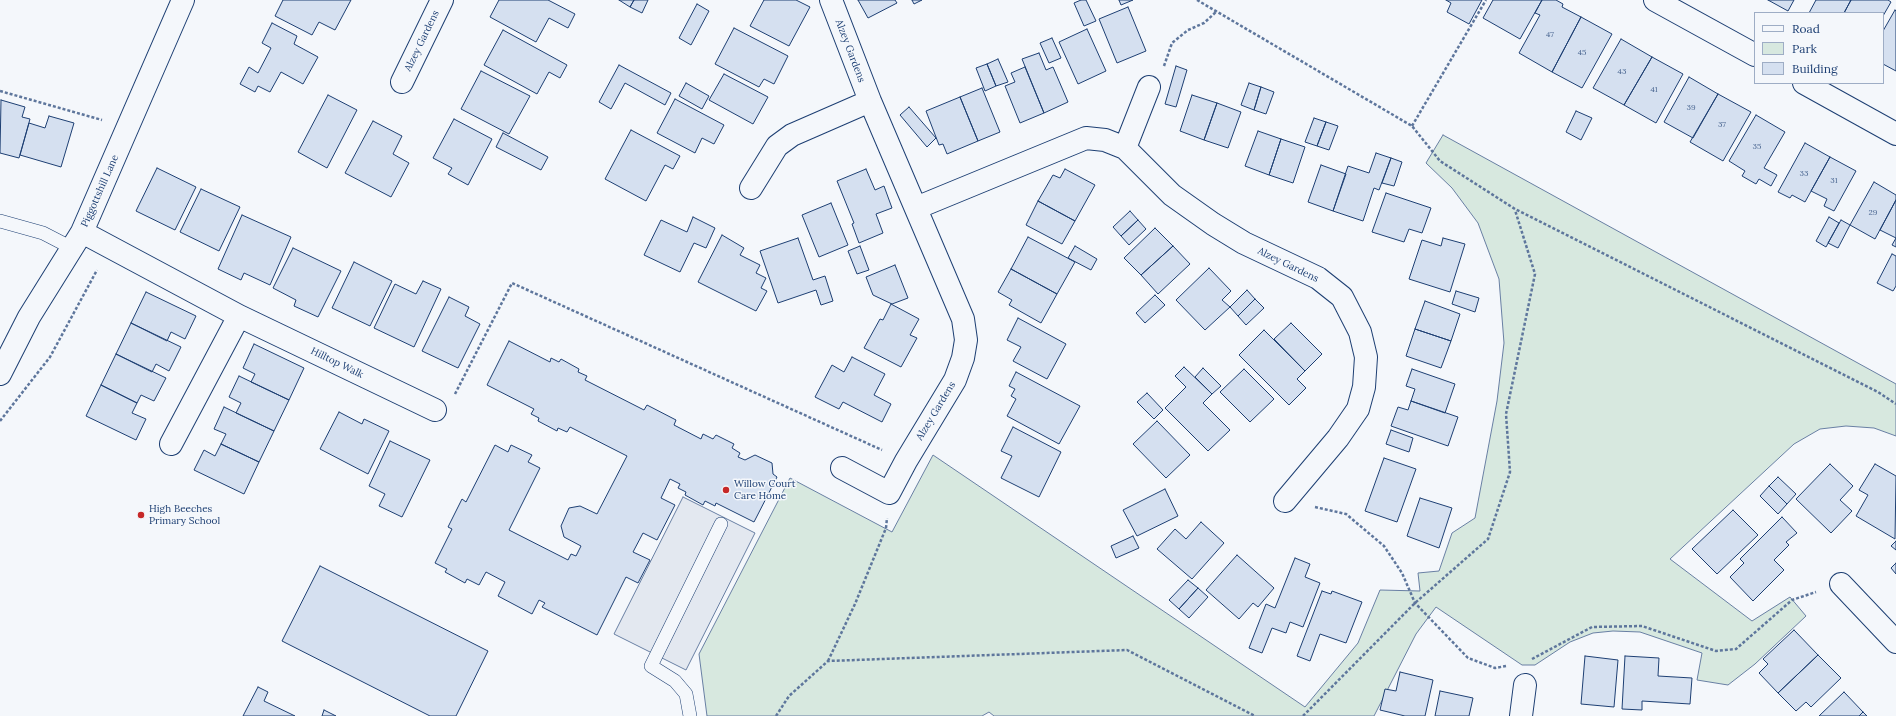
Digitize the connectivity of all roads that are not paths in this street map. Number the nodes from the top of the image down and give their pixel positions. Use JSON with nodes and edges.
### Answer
{"nodes":[{"id":1,"x":183,"y":0,"type":"edge"},
{"id":2,"x":442,"y":0,"type":"edge"},
{"id":3,"x":830,"y":0,"type":"edge"},
{"id":4,"x":1656,"y":0,"type":"edge"},
{"id":5,"x":1754,"y":55,"type":"edge"},
{"id":6,"x":402,"y":82,"type":"dead end"},
{"id":7,"x":1806,"y":84,"type":"edge"},
{"id":8,"x":1149,"y":87,"type":"road end"},
{"id":9,"x":870,"y":101,"type":"junction"},
{"id":10,"x":1896,"y":134,"type":"edge"},
{"id":11,"x":1125,"y":148,"type":"junction"},
{"id":12,"x":751,"y":188,"type":"dead end"},
{"id":13,"x":916,"y":208,"type":"junction"},
{"id":14,"x":0,"y":221,"type":"edge"},
{"id":15,"x":77,"y":240,"type":"junction"},
{"id":16,"x":239,"y":316,"type":"junction"},
{"id":17,"x":0,"y":374,"type":"edge"},
{"id":18,"x":435,"y":410,"type":"road end"},
{"id":19,"x":171,"y":444,"type":"dead end"},
{"id":20,"x":842,"y":468,"type":"dead end"},
{"id":21,"x":1285,"y":501,"type":"road end"},
{"id":22,"x":721,"y":524,"type":"dead end"},
{"id":23,"x":1841,"y":584,"type":"road end"},
{"id":24,"x":1896,"y":642,"type":"edge"},
{"id":25,"x":1525,"y":685,"type":"road end"},
{"id":26,"x":690,"y":716,"type":"edge"},
{"id":27,"x":1520,"y":716,"type":"edge"}],
"edges":[{"from":1,"to":15,"type":"street","name":"Piggottshill Lane"},
{"from":2,"to":6,"type":"street","name":"Alzey Gardens"},
{"from":3,"to":9,"type":"street","name":"Alzey Gardens"},
{"from":4,"to":5,"type":"street"},
{"from":7,"to":10,"type":"street"},
{"from":8,"to":11,"type":"street"},
{"from":9,"to":12,"type":"street"},
{"from":9,"to":13,"type":"street","name":"Alzey Gardens"},
{"from":11,"to":13,"type":"street","name":"Alzey Gardens"},
{"from":11,"to":21,"type":"street","name":"Alzey Gardens"},
{"from":13,"to":20,"type":"street","name":"Alzey Gardens"},
{"from":14,"to":15,"type":"lane"},
{"from":15,"to":16,"type":"street","name":"Hilltop Walk"},
{"from":15,"to":17,"type":"street","name":"Piggottshill Lane"},
{"from":16,"to":18,"type":"street","name":"Hilltop Walk"},
{"from":16,"to":19,"type":"street"},
{"from":22,"to":26,"type":"lane"},
{"from":23,"to":24,"type":"street"},
{"from":25,"to":27,"type":"street"}]}
